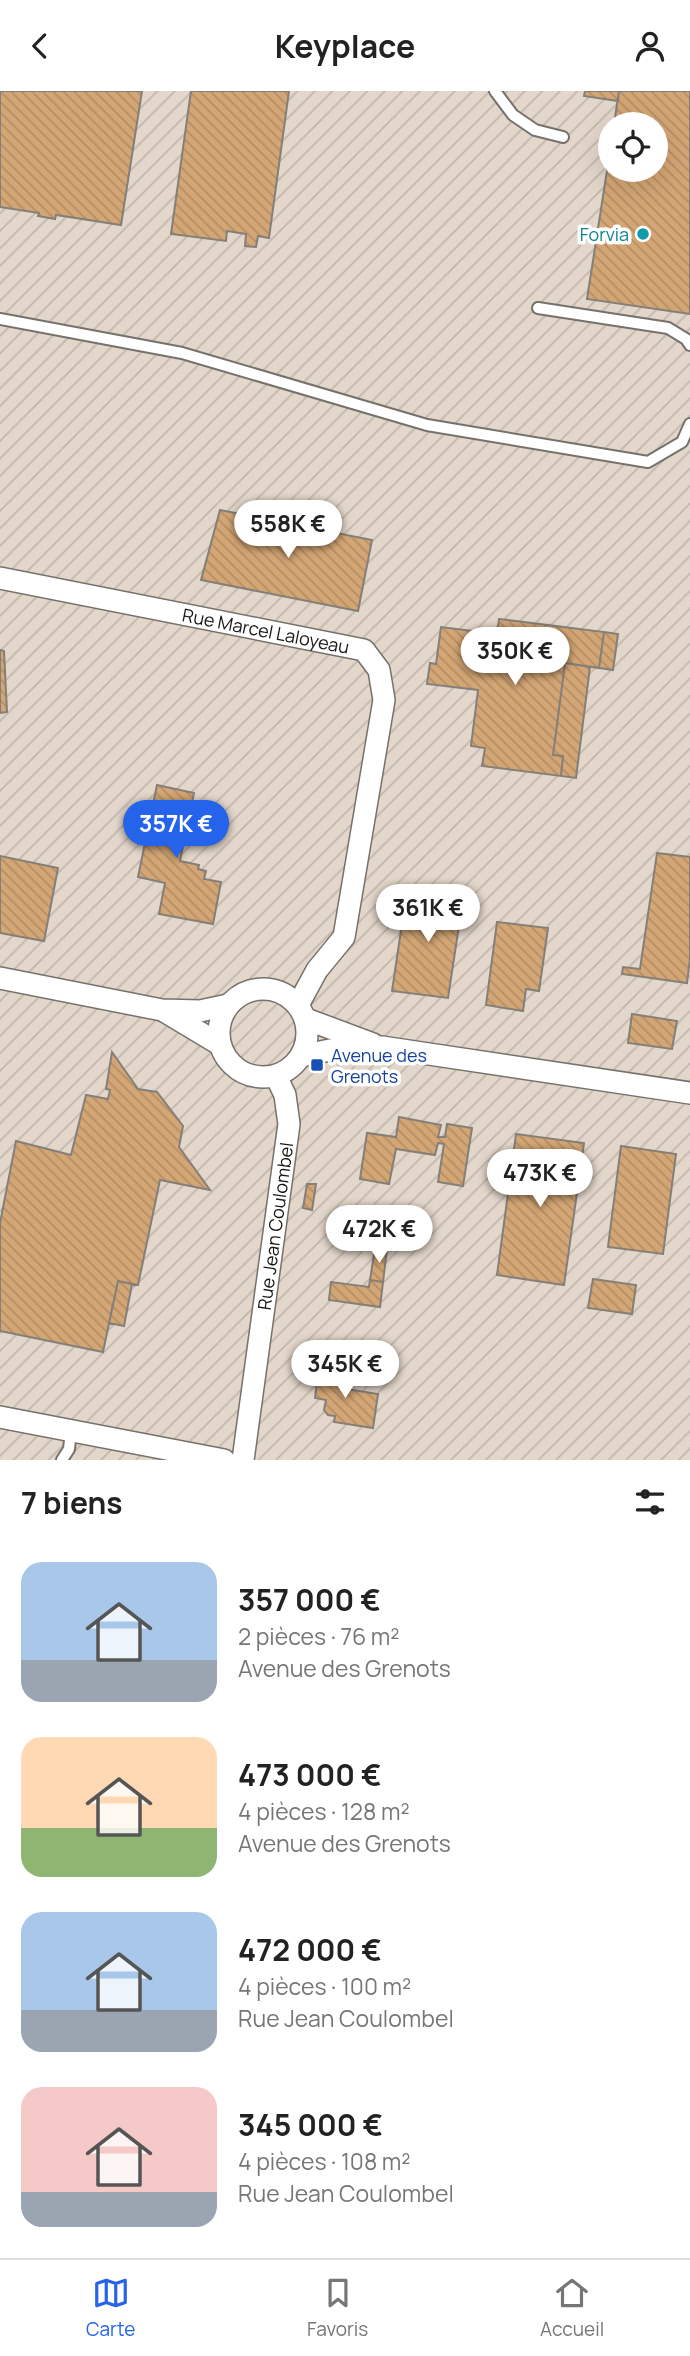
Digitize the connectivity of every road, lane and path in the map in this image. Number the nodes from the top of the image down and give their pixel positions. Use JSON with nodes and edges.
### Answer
{"nodes":[{"id":1,"x":495,"y":91,"type":"edge"},
{"id":2,"x":563,"y":137,"type":"dead end"},
{"id":3,"x":538,"y":308,"type":"dead end"},
{"id":4,"x":0,"y":319,"type":"edge"},
{"id":5,"x":690,"y":345,"type":"edge"},
{"id":6,"x":690,"y":424,"type":"edge"},
{"id":7,"x":0,"y":578,"type":"edge"},
{"id":8,"x":317,"y":970,"type":"junction"},
{"id":9,"x":0,"y":978,"type":"edge"},
{"id":10,"x":267,"y":988,"type":"junction"},
{"id":11,"x":228,"y":1005,"type":"junction"},
{"id":12,"x":162,"y":1010,"type":"junction"},
{"id":13,"x":302,"y":1012,"type":"junction"},
{"id":14,"x":219,"y":1044,"type":"junction"},
{"id":15,"x":382,"y":1047,"type":"junction"},
{"id":16,"x":302,"y":1056,"type":"junction"},
{"id":17,"x":276,"y":1076,"type":"junction"},
{"id":18,"x":690,"y":1093,"type":"edge"},
{"id":19,"x":0,"y":1417,"type":"edge"},
{"id":20,"x":71,"y":1431,"type":"junction"},
{"id":21,"x":62,"y":1460,"type":"edge"},
{"id":22,"x":224,"y":1460,"type":"edge"},
{"id":23,"x":243,"y":1460,"type":"edge"}],
"edges":[{"from":1,"to":2,"type":"lane"},
{"from":3,"to":5,"type":"lane"},
{"from":4,"to":6,"type":"lane"},
{"from":7,"to":8,"type":"street","name":"Rue Marcel Laloyeau"},
{"from":8,"to":10,"type":"street"},
{"from":8,"to":13,"type":"street","name":"Rue Marcel Laloyeau"},
{"from":9,"to":12,"type":"street"},
{"from":10,"to":11,"type":"street"},
{"from":10,"to":13,"type":"street"},
{"from":11,"to":12,"type":"street"},
{"from":11,"to":14,"type":"street"},
{"from":12,"to":14,"type":"street"},
{"from":13,"to":15,"type":"street"},
{"from":13,"to":16,"type":"street"},
{"from":14,"to":17,"type":"street"},
{"from":15,"to":16,"type":"street"},
{"from":15,"to":18,"type":"street"},
{"from":16,"to":17,"type":"street"},
{"from":17,"to":23,"type":"street","name":"Rue Jean Coulombel"},
{"from":19,"to":20,"type":"street"},
{"from":20,"to":21,"type":"lane"},
{"from":20,"to":22,"type":"street"}]}
